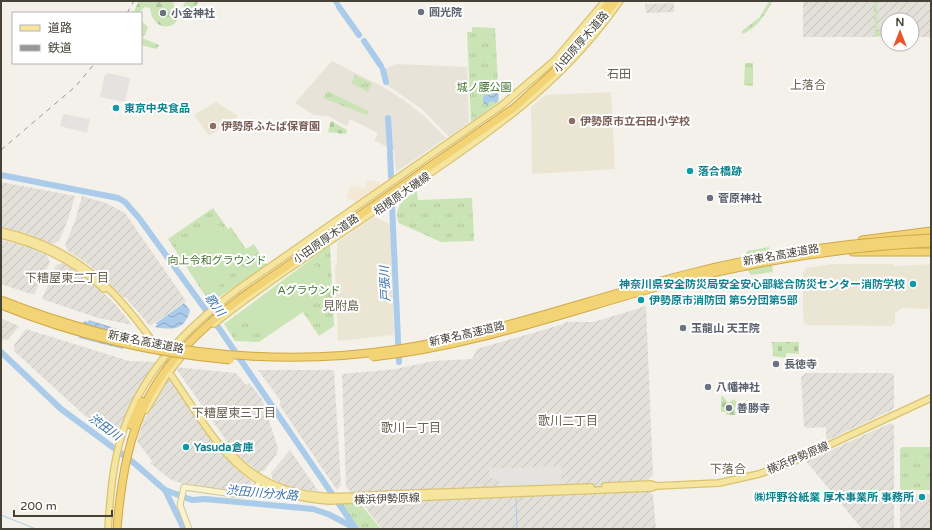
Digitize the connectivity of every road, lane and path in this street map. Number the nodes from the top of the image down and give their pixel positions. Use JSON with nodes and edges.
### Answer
{"nodes":[{"id":1,"x":605,"y":1,"type":"edge"},
{"id":2,"x":610,"y":1,"type":"edge"},
{"id":3,"x":616,"y":1,"type":"edge"},
{"id":4,"x":620,"y":1,"type":"edge"},
{"id":5,"x":1,"y":231,"type":"edge"},
{"id":6,"x":931,"y":231,"type":"edge"},
{"id":7,"x":1,"y":235,"type":"edge"},
{"id":8,"x":931,"y":238,"type":"edge"},
{"id":9,"x":931,"y":243,"type":"edge"},
{"id":10,"x":828,"y":246,"type":"junction"},
{"id":11,"x":931,"y":252,"type":"edge"},
{"id":12,"x":767,"y":262,"type":"junction"},
{"id":13,"x":1,"y":300,"type":"edge"},
{"id":14,"x":1,"y":305,"type":"edge"},
{"id":15,"x":215,"y":315,"type":"junction"},
{"id":16,"x":172,"y":373,"type":"tunnel mouth"},
{"id":17,"x":931,"y":398,"type":"edge"},
{"id":18,"x":123,"y":460,"type":"junction"},
{"id":19,"x":261,"y":481,"type":"junction"},
{"id":20,"x":108,"y":529,"type":"edge"},
{"id":21,"x":112,"y":529,"type":"edge"},
{"id":22,"x":117,"y":529,"type":"edge"},
{"id":23,"x":120,"y":529,"type":"edge"},
{"id":24,"x":189,"y":529,"type":"edge"}],
"edges":[{"from":1,"to":15,"type":"main road","name":"相模原大磯線"},
{"from":2,"to":15,"type":"highway","name":"小田原厚木道路"},
{"from":3,"to":15,"type":"highway","name":"小田原厚木道路"},
{"from":4,"to":15,"type":"main road","name":"相模原大磯線"},
{"from":5,"to":7,"type":"main road"},
{"from":6,"to":10,"type":"highway","bridge":true},
{"from":8,"to":10,"type":"highway","name":"新東名高速道路","bridge":true},
{"from":9,"to":12,"type":"highway","name":"新東名高速道路","bridge":true},
{"from":10,"to":13,"type":"highway","name":"新東名高速道路","bridge":true},
{"from":11,"to":12,"type":"highway","bridge":true},
{"from":12,"to":14,"type":"highway","name":"新東名高速道路","bridge":true},
{"from":15,"to":18,"type":"highway","name":"小田原厚木道路"},
{"from":16,"to":19,"type":"main road","name":"横浜伊勢原線"},
{"from":17,"to":19,"type":"main road","name":"横浜伊勢原線"},
{"from":18,"to":20,"type":"main road"},
{"from":18,"to":21,"type":"highway","name":"小田原厚木道路"},
{"from":18,"to":22,"type":"highway","name":"小田原厚木道路"},
{"from":18,"to":23,"type":"main road"},
{"from":19,"to":24,"type":"main road"}]}
